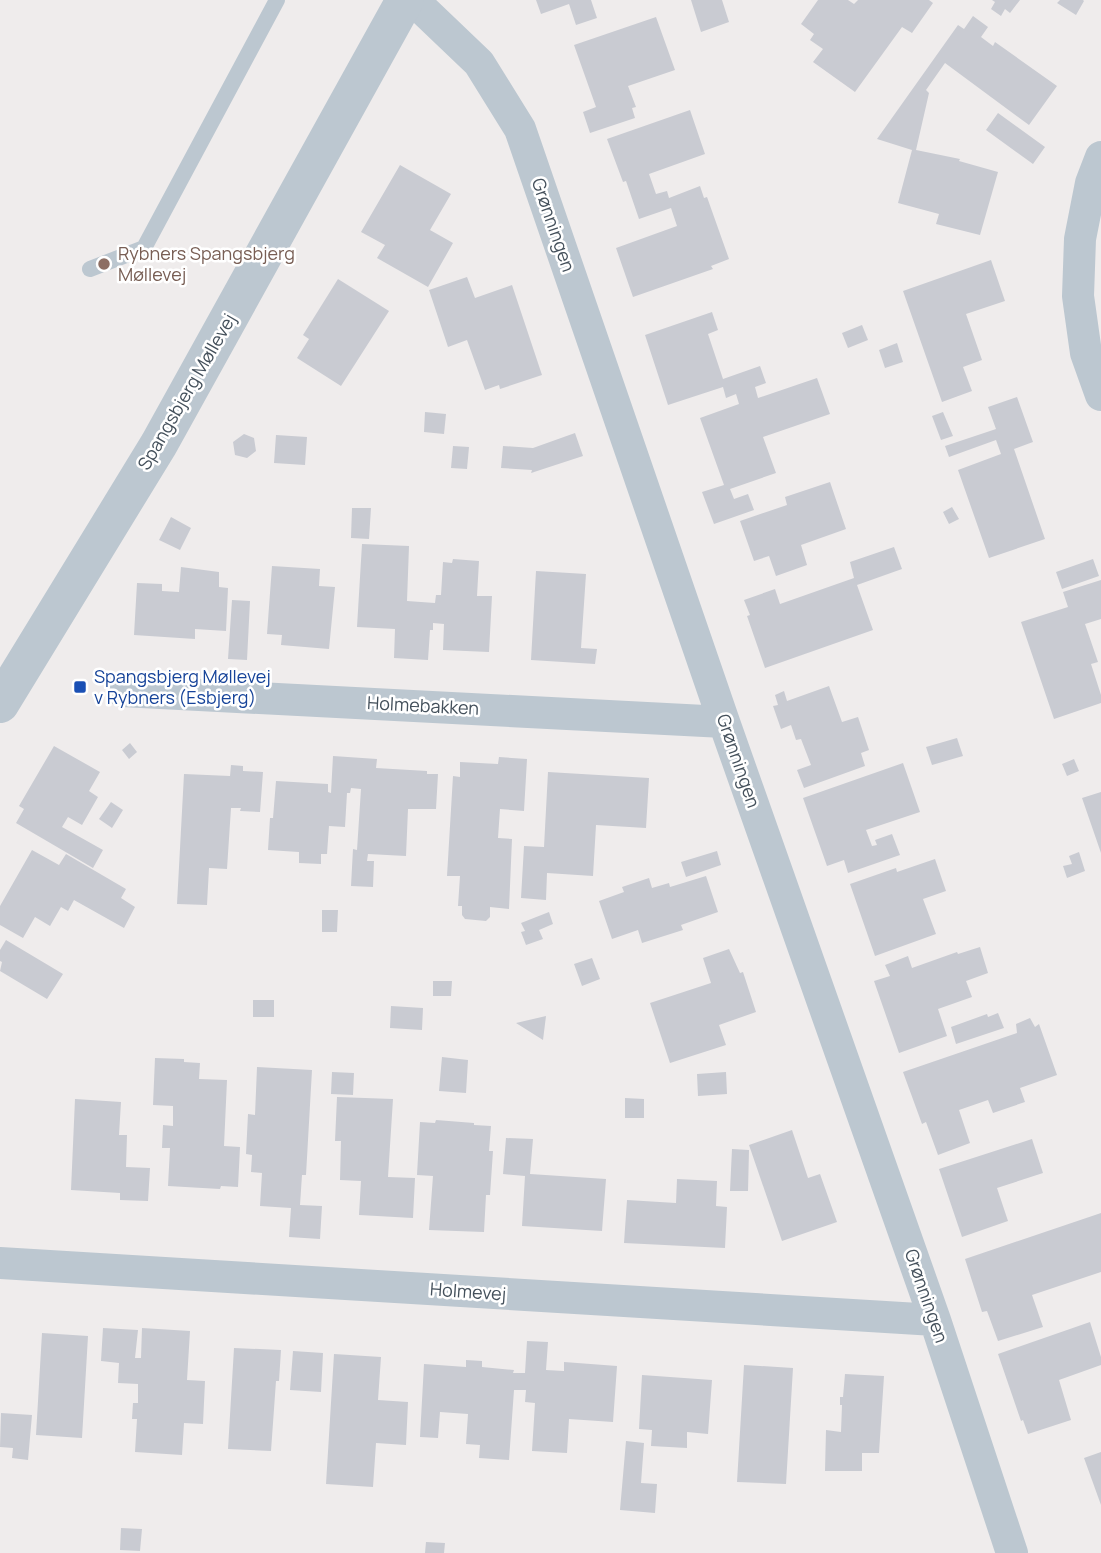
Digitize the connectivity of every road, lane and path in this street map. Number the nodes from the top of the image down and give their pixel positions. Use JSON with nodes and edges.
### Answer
{"nodes":[{"id":1,"x":277,"y":0,"type":"edge"},
{"id":2,"x":405,"y":0,"type":"edge"},
{"id":3,"x":413,"y":0,"type":"edge"},
{"id":4,"x":1101,"y":156,"type":"edge"},
{"id":5,"x":90,"y":269,"type":"dead end"},
{"id":6,"x":1101,"y":395,"type":"edge"},
{"id":7,"x":122,"y":691,"type":"dead end"},
{"id":8,"x":0,"y":704,"type":"edge"},
{"id":9,"x":724,"y":722,"type":"junction"},
{"id":10,"x":0,"y":1263,"type":"edge"},
{"id":11,"x":935,"y":1320,"type":"junction"},
{"id":12,"x":1012,"y":1553,"type":"edge"}],
"edges":[{"from":1,"to":5,"type":"lane"},
{"from":2,"to":8,"type":"street","name":"Spangsbjerg Møllevej"},
{"from":3,"to":9,"type":"street","name":"Grønningen"},
{"from":4,"to":6,"type":"street"},
{"from":7,"to":9,"type":"street","name":"Holmebakken"},
{"from":9,"to":11,"type":"street","name":"Grønningen"},
{"from":10,"to":11,"type":"street","name":"Holmevej"},
{"from":11,"to":12,"type":"street","name":"Grønningen"}]}
